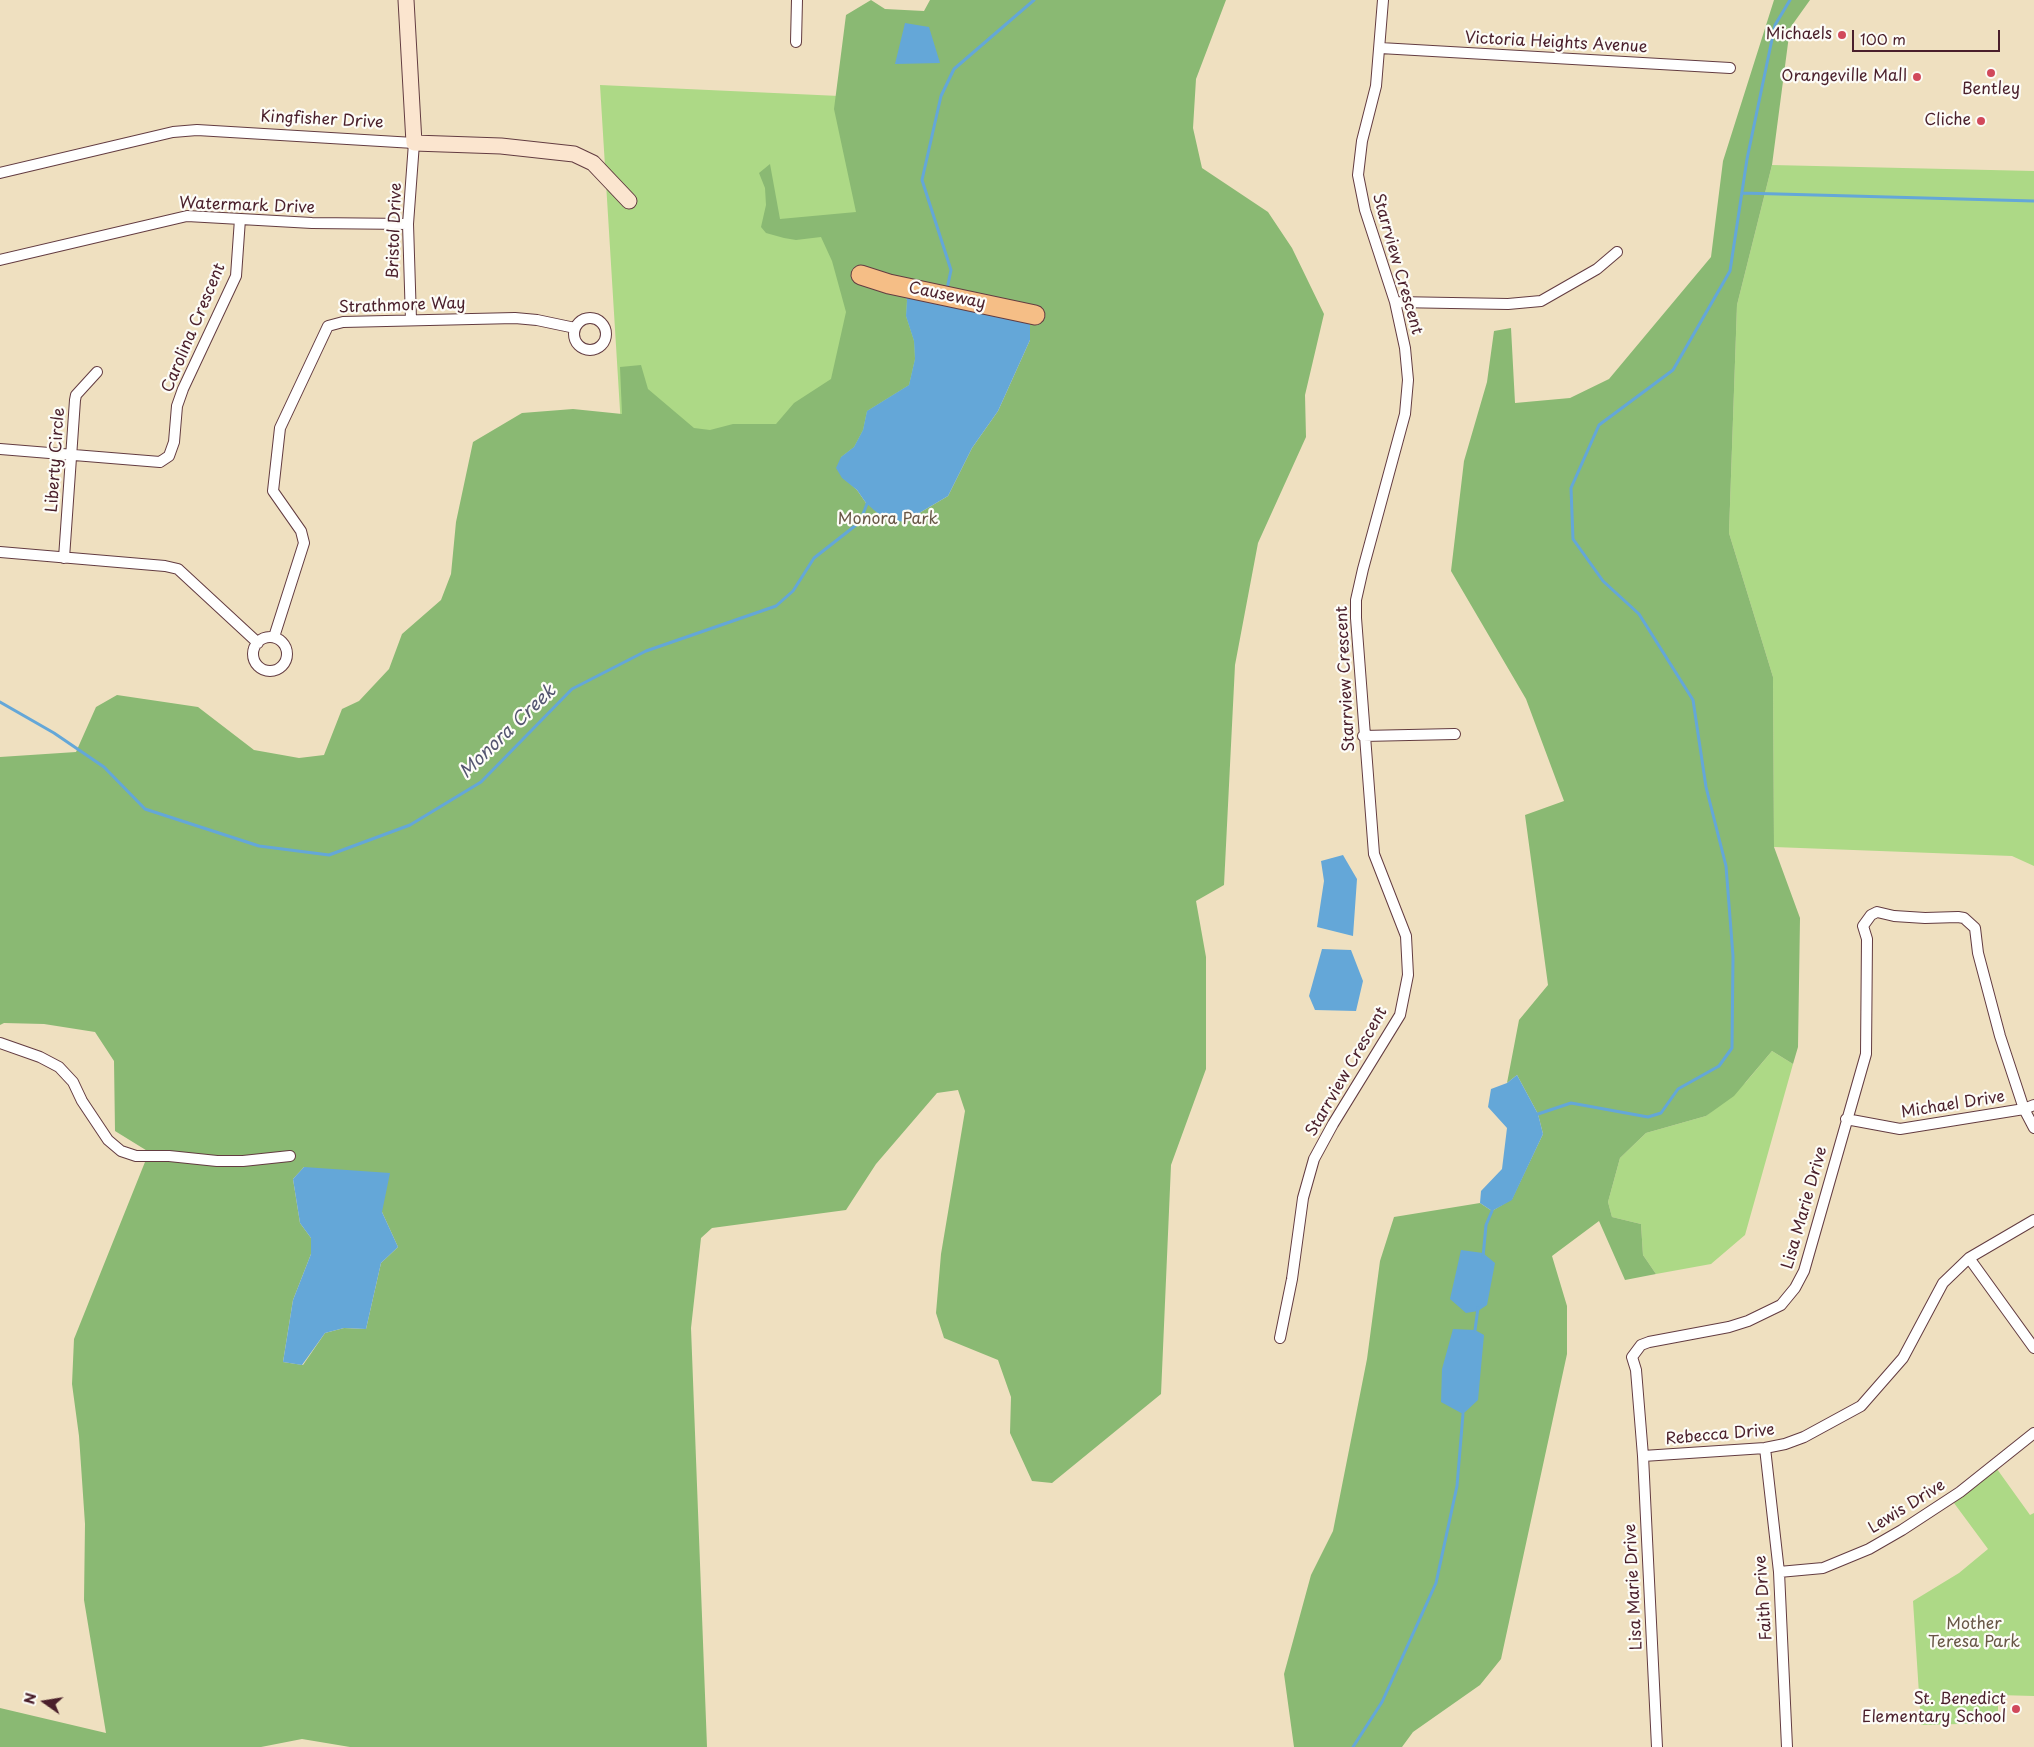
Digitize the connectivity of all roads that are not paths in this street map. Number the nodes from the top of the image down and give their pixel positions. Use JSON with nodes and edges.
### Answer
{"nodes":[{"id":1,"x":406,"y":0,"type":"edge"},
{"id":2,"x":798,"y":0,"type":"edge"},
{"id":3,"x":1383,"y":0,"type":"edge"},
{"id":4,"x":796,"y":42,"type":"dead end"},
{"id":5,"x":1380,"y":48,"type":"junction"},
{"id":6,"x":1730,"y":68,"type":"dead end"},
{"id":7,"x":414,"y":143,"type":"junction"},
{"id":8,"x":0,"y":172,"type":"edge"},
{"id":9,"x":629,"y":200,"type":"dead end"},
{"id":10,"x":240,"y":219,"type":"junction"},
{"id":11,"x":408,"y":224,"type":"junction"},
{"id":12,"x":1617,"y":252,"type":"dead end"},
{"id":13,"x":0,"y":260,"type":"edge"},
{"id":14,"x":861,"y":275,"type":"dead end"},
{"id":15,"x":1395,"y":302,"type":"junction"},
{"id":16,"x":1034,"y":315,"type":"dead end"},
{"id":17,"x":411,"y":320,"type":"junction"},
{"id":18,"x":574,"y":328,"type":"dead end"},
{"id":19,"x":97,"y":372,"type":"dead end"},
{"id":20,"x":0,"y":449,"type":"edge"},
{"id":21,"x":71,"y":456,"type":"junction"},
{"id":22,"x":0,"y":552,"type":"edge"},
{"id":23,"x":64,"y":558,"type":"junction"},
{"id":24,"x":274,"y":637,"type":"junction"},
{"id":25,"x":258,"y":643,"type":"junction"},
{"id":26,"x":1455,"y":734,"type":"dead end"},
{"id":27,"x":1363,"y":736,"type":"junction"},
{"id":28,"x":0,"y":1043,"type":"edge"},
{"id":29,"x":2034,"y":1105,"type":"edge"},
{"id":30,"x":2024,"y":1109,"type":"junction"},
{"id":31,"x":1846,"y":1119,"type":"junction"},
{"id":32,"x":2034,"y":1128,"type":"edge"},
{"id":33,"x":290,"y":1156,"type":"dead end"},
{"id":34,"x":2034,"y":1220,"type":"edge"},
{"id":35,"x":1969,"y":1258,"type":"junction"},
{"id":36,"x":1280,"y":1338,"type":"dead end"},
{"id":37,"x":2034,"y":1348,"type":"edge"},
{"id":38,"x":2034,"y":1433,"type":"edge"},
{"id":39,"x":1765,"y":1448,"type":"junction"},
{"id":40,"x":1643,"y":1456,"type":"junction"},
{"id":41,"x":1779,"y":1572,"type":"junction"},
{"id":42,"x":1656,"y":1747,"type":"edge"},
{"id":43,"x":1787,"y":1747,"type":"edge"}],
"edges":[{"from":1,"to":7,"type":"street"},
{"from":2,"to":4,"type":"street"},
{"from":3,"to":5,"type":"street","name":"Starrview Crescent"},
{"from":5,"to":6,"type":"street","name":"Victoria Heights Avenue"},
{"from":5,"to":15,"type":"street","name":"Starrview Crescent"},
{"from":7,"to":8,"type":"street","name":"Kingfisher Drive"},
{"from":7,"to":9,"type":"street","name":"Kingfisher Drive"},
{"from":7,"to":11,"type":"street","name":"Bristol Drive"},
{"from":10,"to":11,"type":"street","name":"Watermark Drive"},
{"from":10,"to":13,"type":"street","name":"Watermark Drive"},
{"from":10,"to":21,"type":"street","name":"Carolina Crescent"},
{"from":11,"to":17,"type":"street","name":"Bristol Drive"},
{"from":12,"to":15,"type":"street"},
{"from":14,"to":16,"type":"highway","name":"Causeway"},
{"from":15,"to":27,"type":"street","name":"Starrview Crescent"},
{"from":17,"to":18,"type":"street","name":"Strathmore Way"},
{"from":17,"to":24,"type":"street","name":"Strathmore Way"},
{"from":19,"to":21,"type":"street","name":"Liberty Circle"},
{"from":20,"to":21,"type":"street","name":"Carolina Crescent"},
{"from":21,"to":23,"type":"street","name":"Liberty Circle"},
{"from":22,"to":23,"type":"street"},
{"from":23,"to":25,"type":"street"},
{"from":24,"to":25,"type":"street"},
{"from":24,"to":25,"type":"street"},
{"from":26,"to":27,"type":"street"},
{"from":27,"to":36,"type":"street","name":"Starrview Crescent"},
{"from":28,"to":33,"type":"street"},
{"from":29,"to":30,"type":"street","name":"Michael Drive"},
{"from":30,"to":31,"type":"street","name":"Michael Drive"},
{"from":30,"to":31,"type":"street","name":"Lisa Marie Drive"},
{"from":30,"to":32,"type":"street","name":"Lisa Marie Drive"},
{"from":31,"to":40,"type":"street","name":"Lisa Marie Drive"},
{"from":34,"to":35,"type":"street","name":"Rebecca Drive"},
{"from":35,"to":37,"type":"street"},
{"from":35,"to":39,"type":"street","name":"Rebecca Drive"},
{"from":38,"to":41,"type":"street","name":"Lewis Drive"},
{"from":39,"to":40,"type":"street","name":"Rebecca Drive"},
{"from":39,"to":41,"type":"street","name":"Faith Drive"},
{"from":40,"to":42,"type":"street","name":"Lisa Marie Drive"},
{"from":41,"to":43,"type":"street","name":"Faith Drive"}]}
